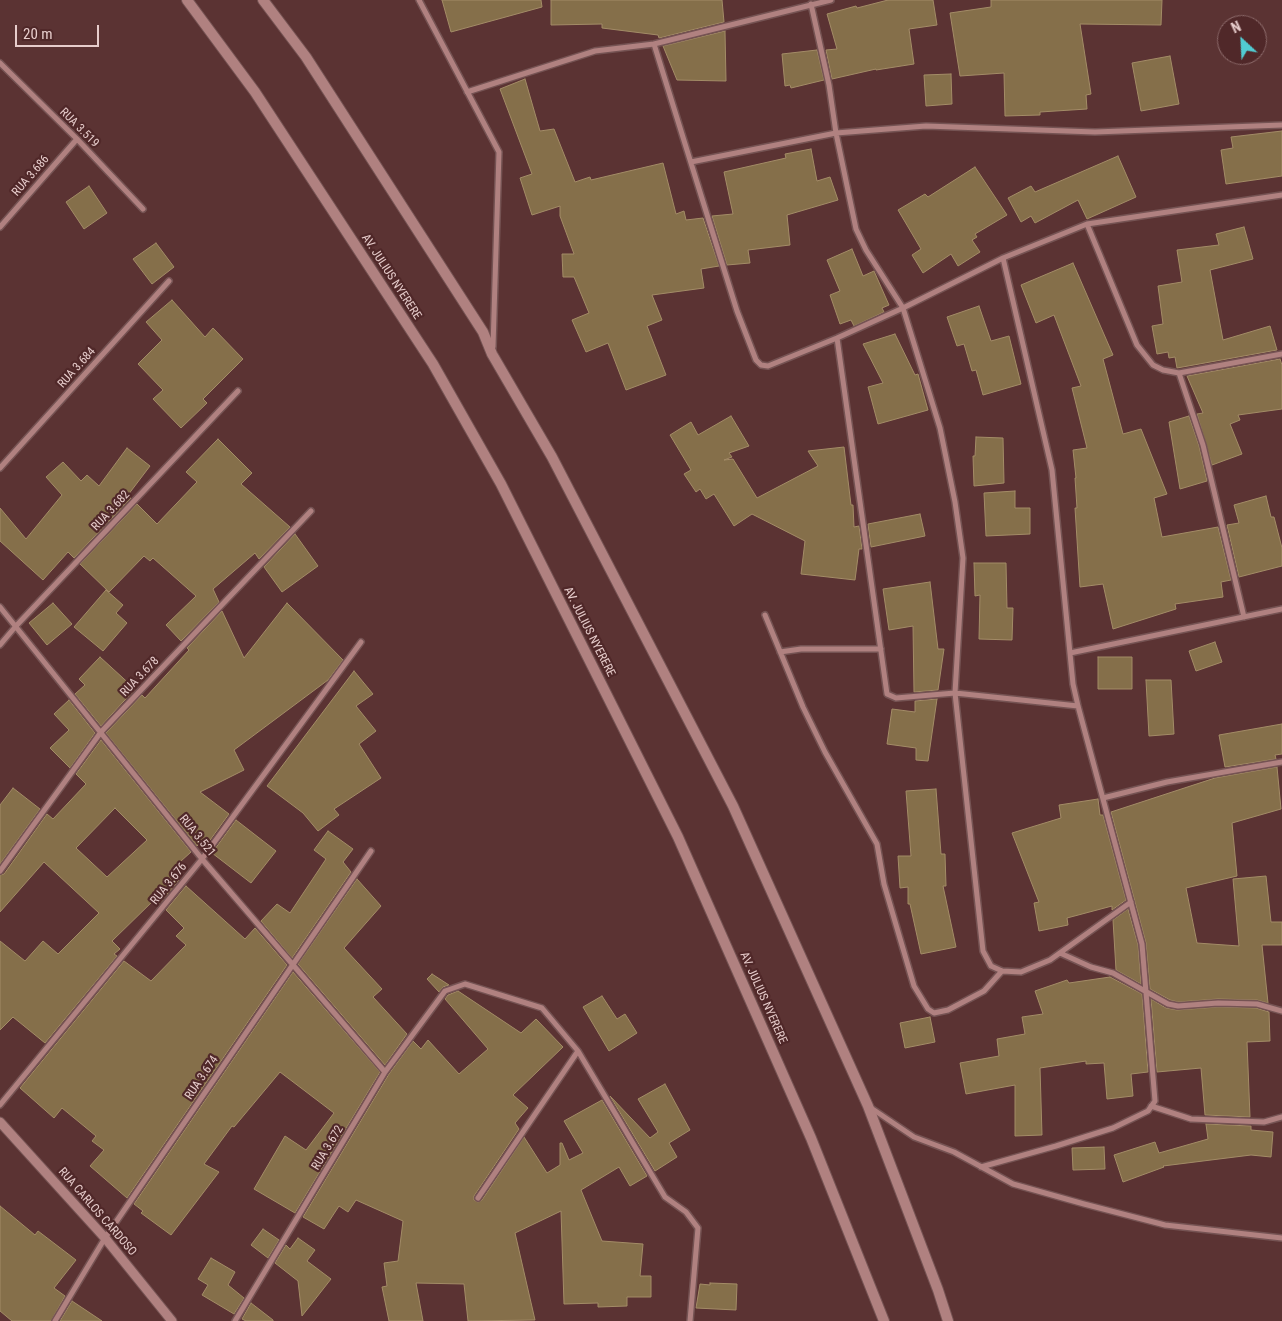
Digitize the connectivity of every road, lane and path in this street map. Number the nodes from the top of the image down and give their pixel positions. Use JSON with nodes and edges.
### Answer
{"nodes":[{"id":1,"x":187,"y":0,"type":"edge"},
{"id":2,"x":263,"y":0,"type":"edge"},
{"id":3,"x":419,"y":0,"type":"edge"},
{"id":4,"x":831,"y":0,"type":"edge"},
{"id":5,"x":811,"y":4,"type":"junction"},
{"id":6,"x":654,"y":44,"type":"junction"},
{"id":7,"x":0,"y":63,"type":"edge"},
{"id":8,"x":467,"y":92,"type":"junction"},
{"id":9,"x":1282,"y":125,"type":"edge"},
{"id":10,"x":836,"y":134,"type":"junction"},
{"id":11,"x":77,"y":139,"type":"junction"},
{"id":12,"x":691,"y":162,"type":"junction"},
{"id":13,"x":1282,"y":194,"type":"edge"},
{"id":14,"x":143,"y":209,"type":"dead end"},
{"id":15,"x":1087,"y":224,"type":"junction"},
{"id":16,"x":0,"y":227,"type":"edge"},
{"id":17,"x":1003,"y":258,"type":"junction"},
{"id":18,"x":169,"y":282,"type":"dead end"},
{"id":19,"x":903,"y":308,"type":"junction"},
{"id":20,"x":837,"y":338,"type":"junction"},
{"id":21,"x":492,"y":354,"type":"junction"},
{"id":22,"x":1282,"y":354,"type":"edge"},
{"id":23,"x":1179,"y":373,"type":"junction"},
{"id":24,"x":238,"y":391,"type":"dead end"},
{"id":25,"x":0,"y":468,"type":"edge"},
{"id":26,"x":311,"y":511,"type":"dead end"},
{"id":27,"x":0,"y":607,"type":"edge"},
{"id":28,"x":1282,"y":609,"type":"edge"},
{"id":29,"x":765,"y":615,"type":"dead end"},
{"id":30,"x":1244,"y":617,"type":"junction"},
{"id":31,"x":16,"y":626,"type":"junction"},
{"id":32,"x":361,"y":642,"type":"dead end"},
{"id":33,"x":0,"y":645,"type":"edge"},
{"id":34,"x":881,"y":649,"type":"junction"},
{"id":35,"x":780,"y":652,"type":"junction"},
{"id":36,"x":1070,"y":653,"type":"junction"},
{"id":37,"x":955,"y":693,"type":"junction"},
{"id":38,"x":1078,"y":706,"type":"junction"},
{"id":39,"x":101,"y":732,"type":"junction"},
{"id":40,"x":1282,"y":762,"type":"edge"},
{"id":41,"x":1103,"y":798,"type":"junction"},
{"id":42,"x":371,"y":851,"type":"dead end"},
{"id":43,"x":202,"y":859,"type":"junction"},
{"id":44,"x":0,"y":871,"type":"edge"},
{"id":45,"x":1131,"y":902,"type":"junction"},
{"id":46,"x":1060,"y":953,"type":"junction"},
{"id":47,"x":292,"y":964,"type":"junction"},
{"id":48,"x":1002,"y":972,"type":"junction"},
{"id":49,"x":1146,"y":992,"type":"junction"},
{"id":50,"x":1282,"y":1011,"type":"edge"},
{"id":51,"x":578,"y":1051,"type":"junction"},
{"id":52,"x":386,"y":1072,"type":"junction"},
{"id":53,"x":0,"y":1105,"type":"edge"},
{"id":54,"x":868,"y":1106,"type":"junction"},
{"id":55,"x":1151,"y":1106,"type":"junction"},
{"id":56,"x":1282,"y":1117,"type":"edge"},
{"id":57,"x":0,"y":1122,"type":"edge"},
{"id":58,"x":981,"y":1167,"type":"junction"},
{"id":59,"x":478,"y":1198,"type":"dead end"},
{"id":60,"x":105,"y":1238,"type":"junction"},
{"id":61,"x":1282,"y":1238,"type":"edge"},
{"id":62,"x":55,"y":1321,"type":"edge"},
{"id":63,"x":172,"y":1321,"type":"edge"},
{"id":64,"x":235,"y":1321,"type":"edge"},
{"id":65,"x":690,"y":1321,"type":"edge"},
{"id":66,"x":884,"y":1321,"type":"edge"},
{"id":67,"x":948,"y":1321,"type":"edge"}],
"edges":[{"from":1,"to":66,"type":"main road","name":"AV. JULIUS NYERERE"},
{"from":2,"to":21,"type":"main road"},
{"from":3,"to":8,"type":"street"},
{"from":4,"to":5,"type":"street"},
{"from":5,"to":6,"type":"street"},
{"from":5,"to":10,"type":"street"},
{"from":6,"to":8,"type":"street"},
{"from":6,"to":12,"type":"street"},
{"from":7,"to":11,"type":"street","name":"RUA 3.519"},
{"from":8,"to":21,"type":"street"},
{"from":9,"to":10,"type":"street"},
{"from":10,"to":12,"type":"street"},
{"from":10,"to":19,"type":"street"},
{"from":11,"to":14,"type":"street","name":"RUA 3.519"},
{"from":11,"to":16,"type":"street","name":"RUA 3.686"},
{"from":12,"to":20,"type":"street"},
{"from":13,"to":15,"type":"street"},
{"from":15,"to":17,"type":"street"},
{"from":15,"to":23,"type":"street"},
{"from":17,"to":19,"type":"street"},
{"from":17,"to":36,"type":"street"},
{"from":18,"to":25,"type":"street","name":"RUA 3.684"},
{"from":19,"to":20,"type":"street"},
{"from":19,"to":37,"type":"street"},
{"from":20,"to":34,"type":"street"},
{"from":21,"to":54,"type":"main road"},
{"from":22,"to":23,"type":"street"},
{"from":23,"to":30,"type":"street"},
{"from":24,"to":31,"type":"street","name":"RUA 3.682"},
{"from":26,"to":39,"type":"street","name":"RUA 3.678"},
{"from":27,"to":31,"type":"street","name":"RUA 3.521"},
{"from":28,"to":30,"type":"street"},
{"from":29,"to":35,"type":"street"},
{"from":30,"to":36,"type":"street"},
{"from":31,"to":33,"type":"street","name":"RUA 3.682"},
{"from":31,"to":39,"type":"street","name":"RUA 3.521"},
{"from":32,"to":43,"type":"street","name":"RUA 3.676"},
{"from":34,"to":35,"type":"street"},
{"from":34,"to":37,"type":"street"},
{"from":35,"to":48,"type":"street"},
{"from":36,"to":38,"type":"street"},
{"from":37,"to":38,"type":"street"},
{"from":37,"to":48,"type":"street"},
{"from":38,"to":41,"type":"street"},
{"from":39,"to":43,"type":"street","name":"RUA 3.521"},
{"from":39,"to":44,"type":"street","name":"RUA 3.678"},
{"from":40,"to":41,"type":"street"},
{"from":41,"to":45,"type":"street"},
{"from":42,"to":47,"type":"street","name":"RUA 3.674"},
{"from":43,"to":47,"type":"street","name":"RUA 3.521"},
{"from":43,"to":53,"type":"street","name":"RUA 3.676"},
{"from":45,"to":46,"type":"street"},
{"from":45,"to":49,"type":"street"},
{"from":46,"to":48,"type":"street"},
{"from":46,"to":49,"type":"street"},
{"from":47,"to":52,"type":"street","name":"RUA 3.521"},
{"from":47,"to":60,"type":"street","name":"RUA 3.674"},
{"from":49,"to":50,"type":"street"},
{"from":49,"to":55,"type":"street"},
{"from":51,"to":52,"type":"street","name":"RUA 3.672"},
{"from":51,"to":59,"type":"street"},
{"from":51,"to":65,"type":"street"},
{"from":52,"to":64,"type":"street","name":"RUA 3.672"},
{"from":54,"to":58,"type":"street"},
{"from":54,"to":67,"type":"main road"},
{"from":55,"to":56,"type":"street"},
{"from":55,"to":58,"type":"street"},
{"from":57,"to":60,"type":"street","name":"RUA CARLOS CARDOSO"},
{"from":58,"to":61,"type":"street"},
{"from":60,"to":62,"type":"street","name":"RUA 3.674"},
{"from":60,"to":63,"type":"street","name":"RUA CARLOS CARDOSO"}]}
